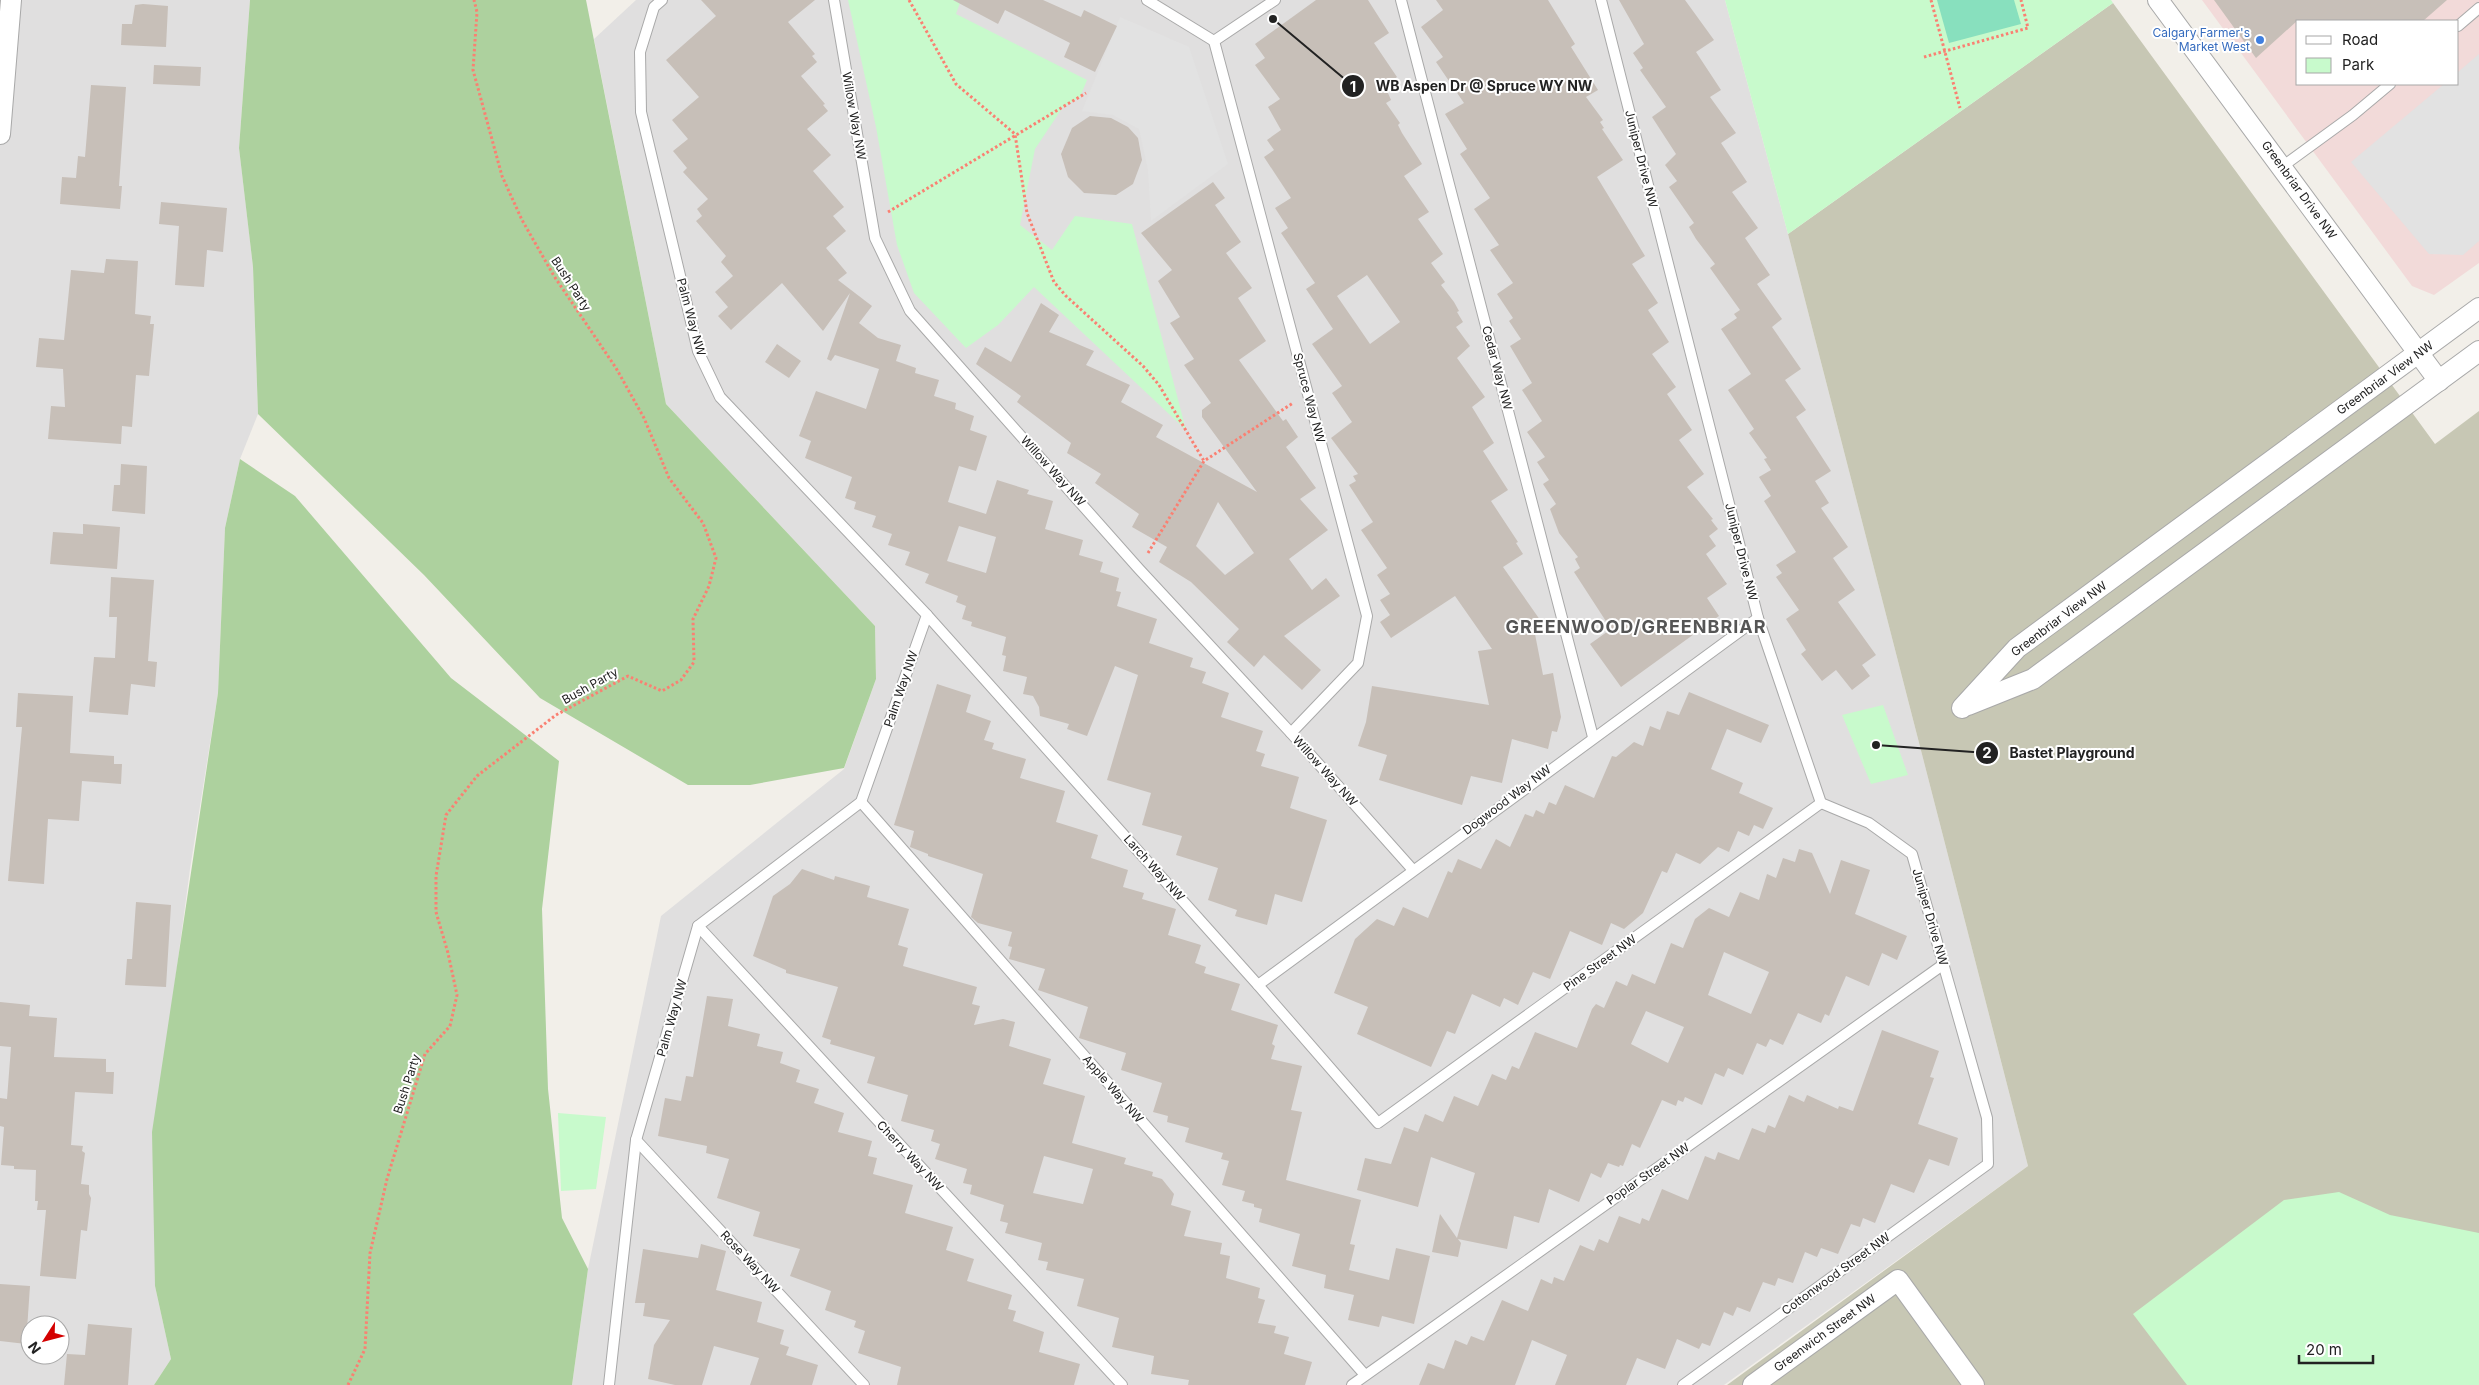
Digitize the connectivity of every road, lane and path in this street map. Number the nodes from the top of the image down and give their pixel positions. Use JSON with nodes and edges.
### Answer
{"nodes":[{"id":1,"x":11,"y":0,"type":"edge"},
{"id":2,"x":474,"y":0,"type":"edge"},
{"id":3,"x":662,"y":0,"type":"edge"},
{"id":4,"x":834,"y":0,"type":"edge"},
{"id":5,"x":909,"y":0,"type":"edge"},
{"id":6,"x":1147,"y":0,"type":"edge"},
{"id":7,"x":1275,"y":0,"type":"edge"},
{"id":8,"x":1401,"y":0,"type":"edge"},
{"id":9,"x":1601,"y":0,"type":"edge"},
{"id":10,"x":1931,"y":0,"type":"edge"},
{"id":11,"x":2021,"y":0,"type":"edge"},
{"id":12,"x":2158,"y":0,"type":"edge"},
{"id":13,"x":2479,"y":8,"type":"edge"},
{"id":14,"x":2459,"y":25,"type":"edge"},
{"id":15,"x":1214,"y":41,"type":"junction"},
{"id":16,"x":1945,"y":51,"type":"junction"},
{"id":17,"x":1924,"y":57,"type":"dead end"},
{"id":18,"x":2389,"y":85,"type":"edge"},
{"id":19,"x":1086,"y":93,"type":"dead end"},
{"id":20,"x":1960,"y":108,"type":"dead end"},
{"id":21,"x":0,"y":134,"type":"edge"},
{"id":22,"x":1015,"y":134,"type":"junction"},
{"id":23,"x":2282,"y":166,"type":"junction"},
{"id":24,"x":872,"y":220,"type":"junction"},
{"id":25,"x":2479,"y":308,"type":"edge"},
{"id":26,"x":2479,"y":351,"type":"edge"},
{"id":27,"x":2418,"y":353,"type":"junction"},
{"id":28,"x":2439,"y":381,"type":"junction"},
{"id":29,"x":1308,"y":394,"type":"junction"},
{"id":30,"x":1204,"y":461,"type":"junction"},
{"id":31,"x":1139,"y":568,"type":"junction"},
{"id":32,"x":927,"y":615,"type":"junction"},
{"id":33,"x":1758,"y":618,"type":"junction"},
{"id":34,"x":1291,"y":733,"type":"junction"},
{"id":35,"x":1593,"y":737,"type":"junction"},
{"id":36,"x":861,"y":802,"type":"junction"},
{"id":37,"x":1821,"y":803,"type":"junction"},
{"id":38,"x":1413,"y":870,"type":"junction"},
{"id":39,"x":698,"y":926,"type":"junction"},
{"id":40,"x":1944,"y":964,"type":"junction"},
{"id":41,"x":1258,"y":985,"type":"junction"},
{"id":42,"x":1378,"y":1123,"type":"joint"},
{"id":43,"x":636,"y":1140,"type":"junction"},
{"id":44,"x":1988,"y":1164,"type":"joint"},
{"id":45,"x":1365,"y":1375,"type":"junction"},
{"id":46,"x":348,"y":1385,"type":"edge"},
{"id":47,"x":609,"y":1385,"type":"edge"},
{"id":48,"x":864,"y":1385,"type":"edge"},
{"id":49,"x":1122,"y":1385,"type":"edge"},
{"id":50,"x":1352,"y":1385,"type":"edge"},
{"id":51,"x":1683,"y":1385,"type":"edge"},
{"id":52,"x":1753,"y":1385,"type":"edge"},
{"id":53,"x":1974,"y":1385,"type":"edge"}],
"edges":[{"from":1,"to":21,"type":"street"},
{"from":2,"to":46,"type":"path","name":"Bush Party"},
{"from":3,"to":32,"type":"lane","name":"Palm Way NW"},
{"from":4,"to":24,"type":"lane","name":"Willow Way NW"},
{"from":5,"to":22,"type":"path"},
{"from":6,"to":15,"type":"lane"},
{"from":7,"to":15,"type":"lane"},
{"from":8,"to":35,"type":"lane","name":"Cedar Way NW"},
{"from":9,"to":33,"type":"lane","name":"Juniper Drive NW"},
{"from":10,"to":16,"type":"path"},
{"from":11,"to":16,"type":"path"},
{"from":12,"to":23,"type":"street","name":"Greenbriar Drive NW"},
{"from":13,"to":14,"type":"lane"},
{"from":15,"to":29,"type":"lane","name":"Spruce Way NW"},
{"from":16,"to":17,"type":"path"},
{"from":16,"to":20,"type":"path"},
{"from":18,"to":23,"type":"lane"},
{"from":19,"to":22,"type":"path"},
{"from":22,"to":24,"type":"path"},
{"from":22,"to":30,"type":"path"},
{"from":23,"to":27,"type":"street","name":"Greenbriar Drive NW"},
{"from":24,"to":31,"type":"lane","name":"Willow Way NW"},
{"from":25,"to":27,"type":"street","name":"Greenbriar View NW"},
{"from":26,"to":28,"type":"street","name":"Greenbriar View NW"},
{"from":27,"to":28,"type":"street","name":"Greenbriar Drive NW"},
{"from":27,"to":28,"type":"street","name":"Greenbriar View NW"},
{"from":29,"to":30,"type":"path"},
{"from":29,"to":34,"type":"lane","name":"Spruce Way NW"},
{"from":30,"to":31,"type":"path"},
{"from":31,"to":34,"type":"lane","name":"Willow Way NW"},
{"from":32,"to":36,"type":"lane","name":"Palm Way NW"},
{"from":32,"to":41,"type":"lane","name":"Larch Way NW"},
{"from":33,"to":35,"type":"lane","name":"Dogwood Way NW"},
{"from":33,"to":37,"type":"lane","name":"Juniper Drive NW"},
{"from":34,"to":38,"type":"lane","name":"Willow Way NW"},
{"from":35,"to":38,"type":"lane","name":"Dogwood Way NW"},
{"from":36,"to":39,"type":"lane"},
{"from":36,"to":45,"type":"lane","name":"Apple Way NW"},
{"from":37,"to":40,"type":"lane","name":"Juniper Drive NW"},
{"from":37,"to":42,"type":"lane","name":"Pine Street NW"},
{"from":38,"to":41,"type":"lane","name":"Dogwood Way NW"},
{"from":39,"to":43,"type":"lane","name":"Palm Way NW"},
{"from":39,"to":49,"type":"lane","name":"Cherry Way NW"},
{"from":40,"to":44,"type":"lane","name":"Juniper Drive NW"},
{"from":40,"to":45,"type":"lane","name":"Poplar Street NW"},
{"from":41,"to":42,"type":"lane","name":"Larch Way NW"},
{"from":43,"to":47,"type":"lane","name":"Palm Way NW"},
{"from":43,"to":48,"type":"lane","name":"Rose Way NW"},
{"from":44,"to":51,"type":"lane","name":"Cottonwood Street NW"},
{"from":45,"to":50,"type":"lane","name":"Poplar Street NW"},
{"from":52,"to":53,"type":"street","name":"Greenwich Street NW"}]}
